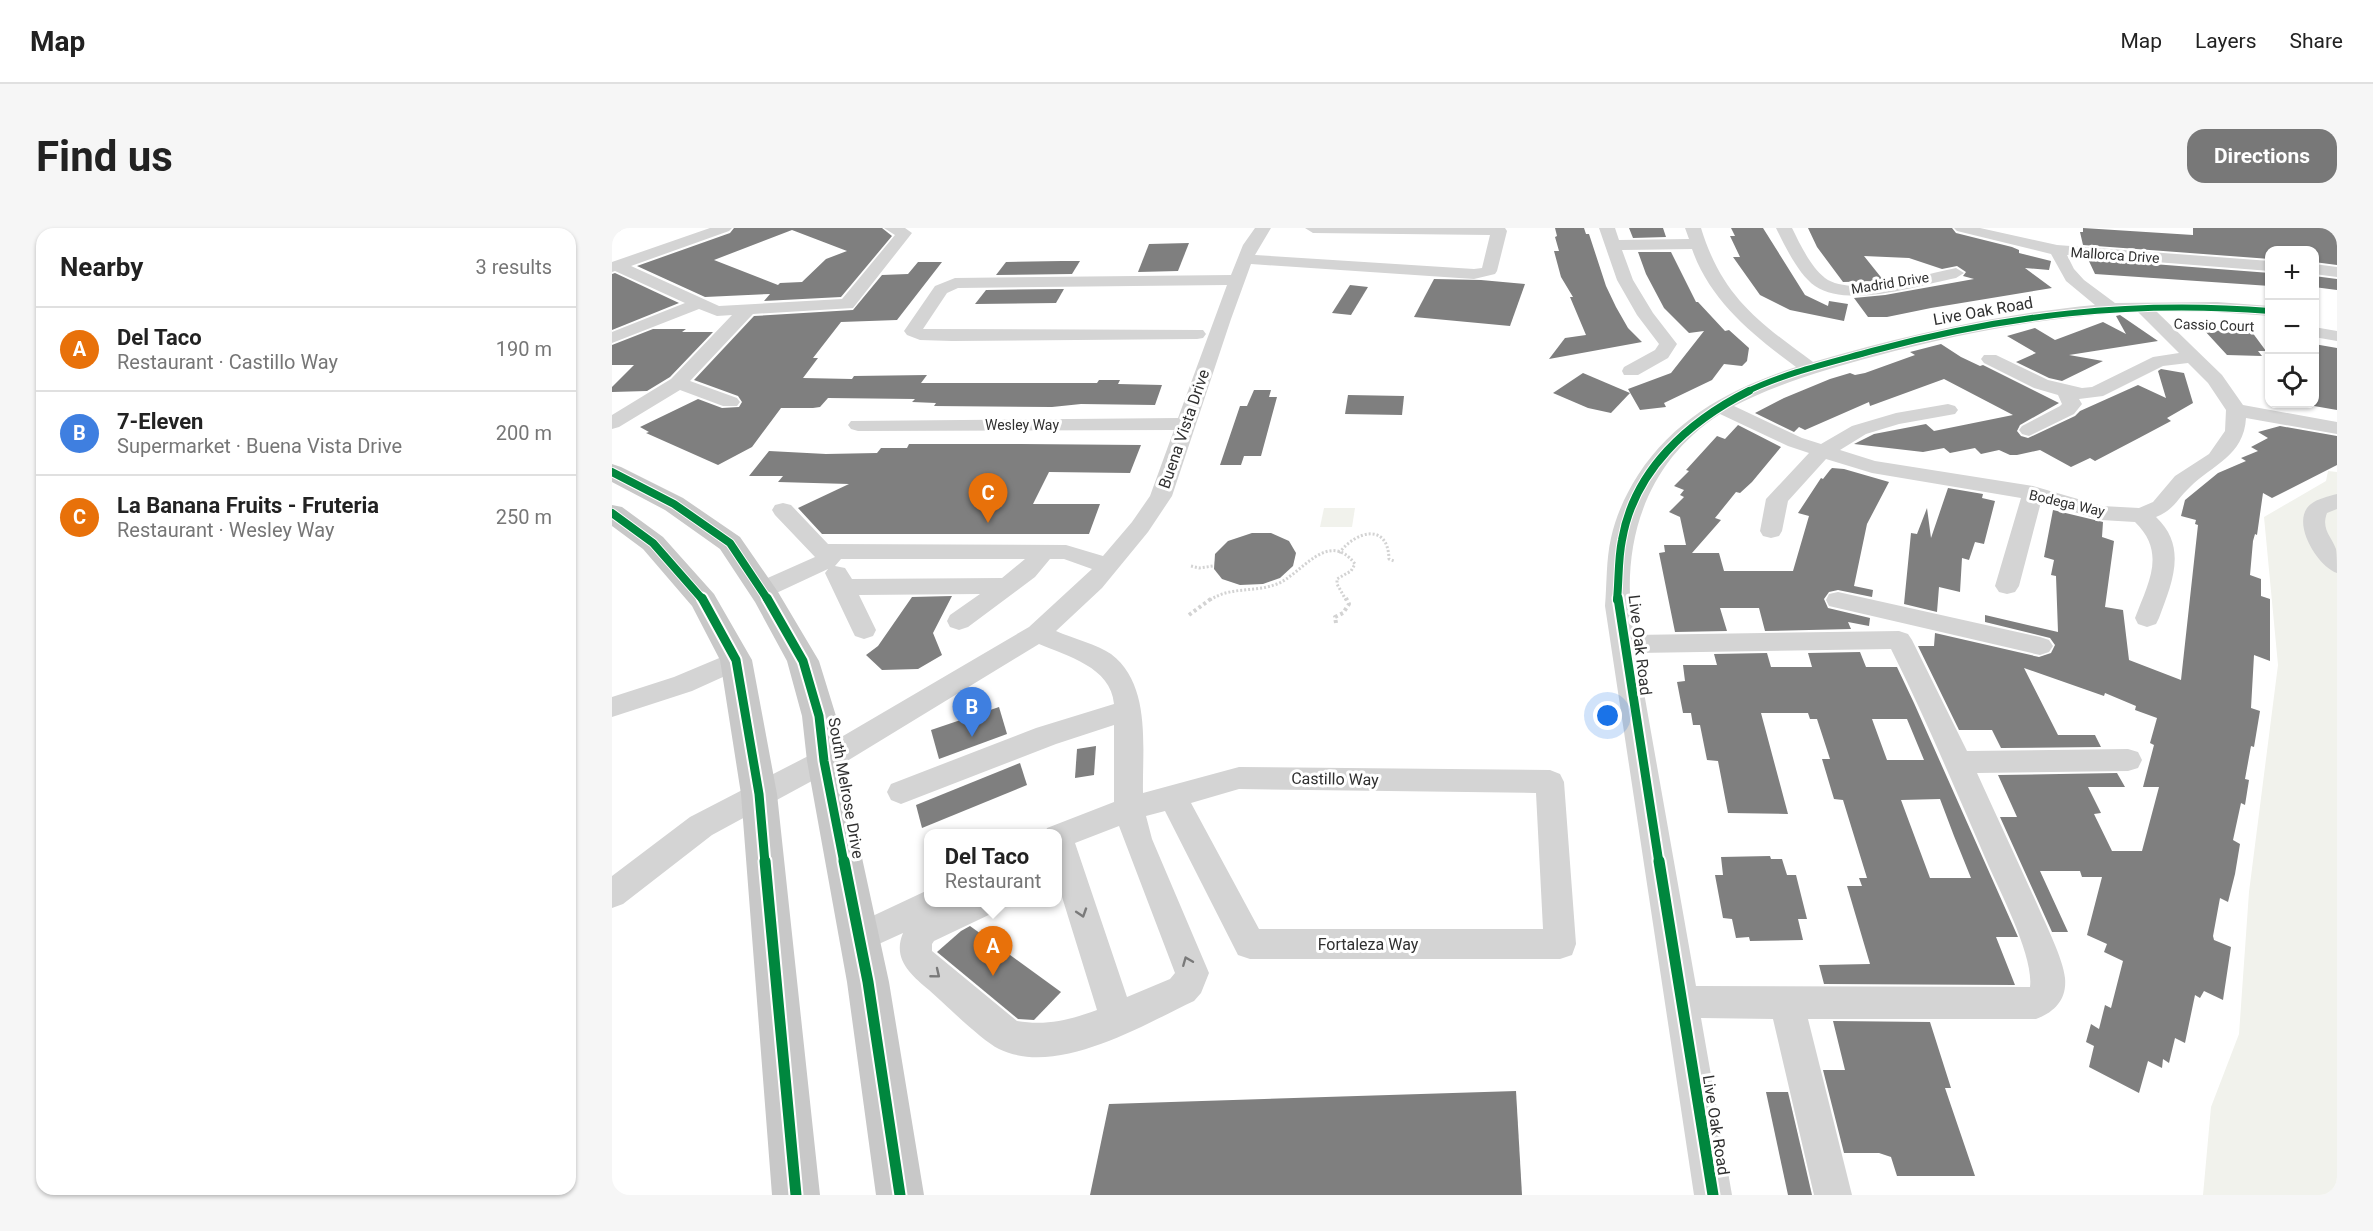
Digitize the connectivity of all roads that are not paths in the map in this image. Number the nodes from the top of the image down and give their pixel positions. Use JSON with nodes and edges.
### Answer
{"nodes":[{"id":1,"x":724,"y":228,"type":"edge"},
{"id":2,"x":892,"y":228,"type":"edge"},
{"id":3,"x":1263,"y":228,"type":"edge"},
{"id":4,"x":1313,"y":228,"type":"edge"},
{"id":5,"x":1784,"y":228,"type":"edge"},
{"id":6,"x":1962,"y":228,"type":"edge"},
{"id":7,"x":1610,"y":236,"type":"edge"},
{"id":8,"x":1696,"y":236,"type":"edge"},
{"id":9,"x":2057,"y":250,"type":"junction"},
{"id":10,"x":1246,"y":259,"type":"junction"},
{"id":11,"x":2265,"y":266,"type":"edge"},
{"id":12,"x":614,"y":267,"type":"edge"},
{"id":13,"x":2319,"y":270,"type":"edge"},
{"id":14,"x":2337,"y":272,"type":"edge"},
{"id":15,"x":1956,"y":273,"type":"dead end"},
{"id":16,"x":1236,"y":280,"type":"junction"},
{"id":17,"x":700,"y":303,"type":"junction"},
{"id":18,"x":2111,"y":308,"type":"junction"},
{"id":19,"x":747,"y":310,"type":"junction"},
{"id":20,"x":2265,"y":311,"type":"edge"},
{"id":21,"x":2150,"y":315,"type":"junction"},
{"id":22,"x":2319,"y":317,"type":"edge"},
{"id":23,"x":2337,"y":319,"type":"edge"},
{"id":24,"x":2265,"y":328,"type":"edge"},
{"id":25,"x":2319,"y":333,"type":"edge"},
{"id":26,"x":1197,"y":334,"type":"dead end"},
{"id":27,"x":2337,"y":336,"type":"edge"},
{"id":28,"x":612,"y":338,"type":"edge"},
{"id":29,"x":2193,"y":357,"type":"junction"},
{"id":30,"x":1990,"y":359,"type":"dead end"},
{"id":31,"x":1810,"y":368,"type":"junction"},
{"id":32,"x":1631,"y":371,"type":"dead end"},
{"id":33,"x":678,"y":383,"type":"junction"},
{"id":34,"x":2066,"y":393,"type":"junction"},
{"id":35,"x":730,"y":402,"type":"dead end"},
{"id":36,"x":1719,"y":406,"type":"junction"},
{"id":37,"x":1948,"y":410,"type":"dead end"},
{"id":38,"x":2236,"y":410,"type":"junction"},
{"id":39,"x":612,"y":423,"type":"edge"},
{"id":40,"x":1185,"y":424,"type":"junction"},
{"id":41,"x":858,"y":425,"type":"dead end"},
{"id":42,"x":2337,"y":428,"type":"edge"},
{"id":43,"x":2029,"y":430,"type":"dead end"},
{"id":44,"x":1821,"y":452,"type":"junction"},
{"id":45,"x":612,"y":472,"type":"edge"},
{"id":46,"x":2033,"y":494,"type":"junction"},
{"id":47,"x":2337,"y":501,"type":"edge"},
{"id":48,"x":783,"y":510,"type":"dead end"},
{"id":49,"x":612,"y":513,"type":"edge"},
{"id":50,"x":2141,"y":515,"type":"junction"},
{"id":51,"x":1771,"y":531,"type":"dead end"},
{"id":52,"x":1043,"y":552,"type":"junction"},
{"id":53,"x":826,"y":555,"type":"junction"},
{"id":54,"x":2337,"y":565,"type":"edge"},
{"id":55,"x":1108,"y":566,"type":"junction"},
{"id":56,"x":1008,"y":586,"type":"junction"},
{"id":57,"x":2007,"y":586,"type":"dead end"},
{"id":58,"x":843,"y":587,"type":"junction"},
{"id":59,"x":762,"y":590,"type":"junction"},
{"id":60,"x":1838,"y":600,"type":"dead end"},
{"id":61,"x":2147,"y":618,"type":"dead end"},
{"id":62,"x":959,"y":621,"type":"dead end"},
{"id":63,"x":1902,"y":628,"type":"junction"},
{"id":64,"x":864,"y":630,"type":"dead end"},
{"id":65,"x":1038,"y":633,"type":"junction"},
{"id":66,"x":1623,"y":644,"type":"junction"},
{"id":67,"x":2040,"y":645,"type":"dead end"},
{"id":68,"x":736,"y":660,"type":"junction"},
{"id":69,"x":612,"y":707,"type":"edge"},
{"id":70,"x":1127,"y":710,"type":"junction"},
{"id":71,"x":2128,"y":760,"type":"dead end"},
{"id":72,"x":824,"y":761,"type":"junction"},
{"id":73,"x":1958,"y":762,"type":"junction"},
{"id":74,"x":901,"y":792,"type":"dead end"},
{"id":75,"x":759,"y":794,"type":"junction"},
{"id":76,"x":1173,"y":797,"type":"junction"},
{"id":77,"x":1129,"y":809,"type":"junction"},
{"id":78,"x":1062,"y":835,"type":"edge"},
{"id":79,"x":1556,"y":853,"type":"joint"},
{"id":80,"x":1064,"y":879,"type":"edge"},
{"id":81,"x":924,"y":889,"type":"edge"},
{"id":82,"x":612,"y":894,"type":"edge"},
{"id":83,"x":928,"y":907,"type":"edge"},
{"id":84,"x":975,"y":907,"type":"edge"},
{"id":85,"x":857,"y":929,"type":"junction"},
{"id":86,"x":1681,"y":1002,"type":"junction"},
{"id":87,"x":1787,"y":1003,"type":"junction"},
{"id":88,"x":1117,"y":1019,"type":"junction"},
{"id":89,"x":796,"y":1195,"type":"edge"},
{"id":90,"x":900,"y":1195,"type":"edge"},
{"id":91,"x":1713,"y":1195,"type":"edge"},
{"id":92,"x":1833,"y":1195,"type":"edge"}],
"edges":[{"from":1,"to":12,"type":"street"},
{"from":2,"to":19,"type":"street"},
{"from":3,"to":10,"type":"street","name":"Buena Vista Drive"},
{"from":4,"to":10,"type":"street"},
{"from":5,"to":15,"type":"street","name":"Madrid Drive"},
{"from":6,"to":9,"type":"street","name":"Mallorca Drive"},
{"from":7,"to":8,"type":"street"},
{"from":7,"to":32,"type":"street"},
{"from":8,"to":31,"type":"street"},
{"from":9,"to":11,"type":"street","name":"Mallorca Drive"},
{"from":9,"to":18,"type":"street"},
{"from":10,"to":16,"type":"street","name":"Buena Vista Drive"},
{"from":12,"to":17,"type":"street"},
{"from":13,"to":14,"type":"street"},
{"from":16,"to":26,"type":"street"},
{"from":16,"to":40,"type":"street","name":"Buena Vista Drive"},
{"from":17,"to":19,"type":"street"},
{"from":17,"to":28,"type":"street"},
{"from":18,"to":21,"type":"street","name":"Live Oak Road"},
{"from":18,"to":31,"type":"street","name":"Live Oak Road"},
{"from":19,"to":33,"type":"street"},
{"from":20,"to":21,"type":"street","name":"Live Oak Road"},
{"from":21,"to":24,"type":"street","name":"Cassio Court"},
{"from":21,"to":29,"type":"street"},
{"from":22,"to":23,"type":"street"},
{"from":25,"to":27,"type":"street"},
{"from":29,"to":34,"type":"street"},
{"from":29,"to":38,"type":"street"},
{"from":30,"to":34,"type":"street"},
{"from":31,"to":36,"type":"street","name":"Live Oak Road"},
{"from":33,"to":35,"type":"street"},
{"from":33,"to":39,"type":"street"},
{"from":34,"to":43,"type":"street"},
{"from":36,"to":44,"type":"street","name":"Bodega Way"},
{"from":36,"to":66,"type":"street","name":"Live Oak Road"},
{"from":37,"to":44,"type":"street"},
{"from":38,"to":42,"type":"street"},
{"from":38,"to":50,"type":"street"},
{"from":40,"to":41,"type":"street","name":"Wesley Way"},
{"from":40,"to":55,"type":"street","name":"Buena Vista Drive"},
{"from":44,"to":46,"type":"street","name":"Bodega Way"},
{"from":44,"to":51,"type":"street"},
{"from":45,"to":59,"type":"main road","name":"South Melrose Drive"},
{"from":46,"to":50,"type":"street","name":"Bodega Way"},
{"from":46,"to":57,"type":"street"},
{"from":47,"to":54,"type":"street"},
{"from":48,"to":53,"type":"street"},
{"from":49,"to":68,"type":"main road"},
{"from":50,"to":61,"type":"street"},
{"from":52,"to":53,"type":"street"},
{"from":52,"to":55,"type":"street"},
{"from":52,"to":56,"type":"street"},
{"from":53,"to":58,"type":"street"},
{"from":53,"to":59,"type":"street"},
{"from":55,"to":65,"type":"street","name":"Buena Vista Drive"},
{"from":56,"to":58,"type":"street"},
{"from":56,"to":62,"type":"street"},
{"from":58,"to":64,"type":"street"},
{"from":59,"to":72,"type":"main road","name":"South Melrose Drive"},
{"from":60,"to":63,"type":"street"},
{"from":63,"to":66,"type":"street"},
{"from":63,"to":67,"type":"street"},
{"from":63,"to":73,"type":"street"},
{"from":65,"to":70,"type":"street"},
{"from":65,"to":72,"type":"street","name":"Buena Vista Drive"},
{"from":66,"to":86,"type":"street","name":"Live Oak Road"},
{"from":68,"to":69,"type":"street"},
{"from":68,"to":75,"type":"main road"},
{"from":70,"to":74,"type":"street"},
{"from":70,"to":77,"type":"street"},
{"from":71,"to":73,"type":"street"},
{"from":72,"to":75,"type":"street","name":"Buena Vista Drive"},
{"from":72,"to":85,"type":"main road","name":"South Melrose Drive"},
{"from":73,"to":87,"type":"street"},
{"from":75,"to":82,"type":"street","name":"Buena Vista Drive"},
{"from":75,"to":89,"type":"main road"},
{"from":76,"to":77,"type":"street","name":"Castillo Way"},
{"from":76,"to":79,"type":"street","name":"Castillo Way"},
{"from":76,"to":79,"type":"street","name":"Fortaleza Way"},
{"from":77,"to":78,"type":"street","name":"Castillo Way"},
{"from":88,"to":77,"type":"street","one_way":true},
{"from":80,"to":88,"type":"street","one_way":true},
{"from":81,"to":85,"type":"street"},
{"from":83,"to":85,"type":"street"},
{"from":84,"to":88,"type":"street","one_way":true},
{"from":85,"to":90,"type":"main road","name":"South Melrose Drive"},
{"from":86,"to":87,"type":"street"},
{"from":86,"to":91,"type":"street","name":"Live Oak Road"},
{"from":87,"to":92,"type":"street"}]}
